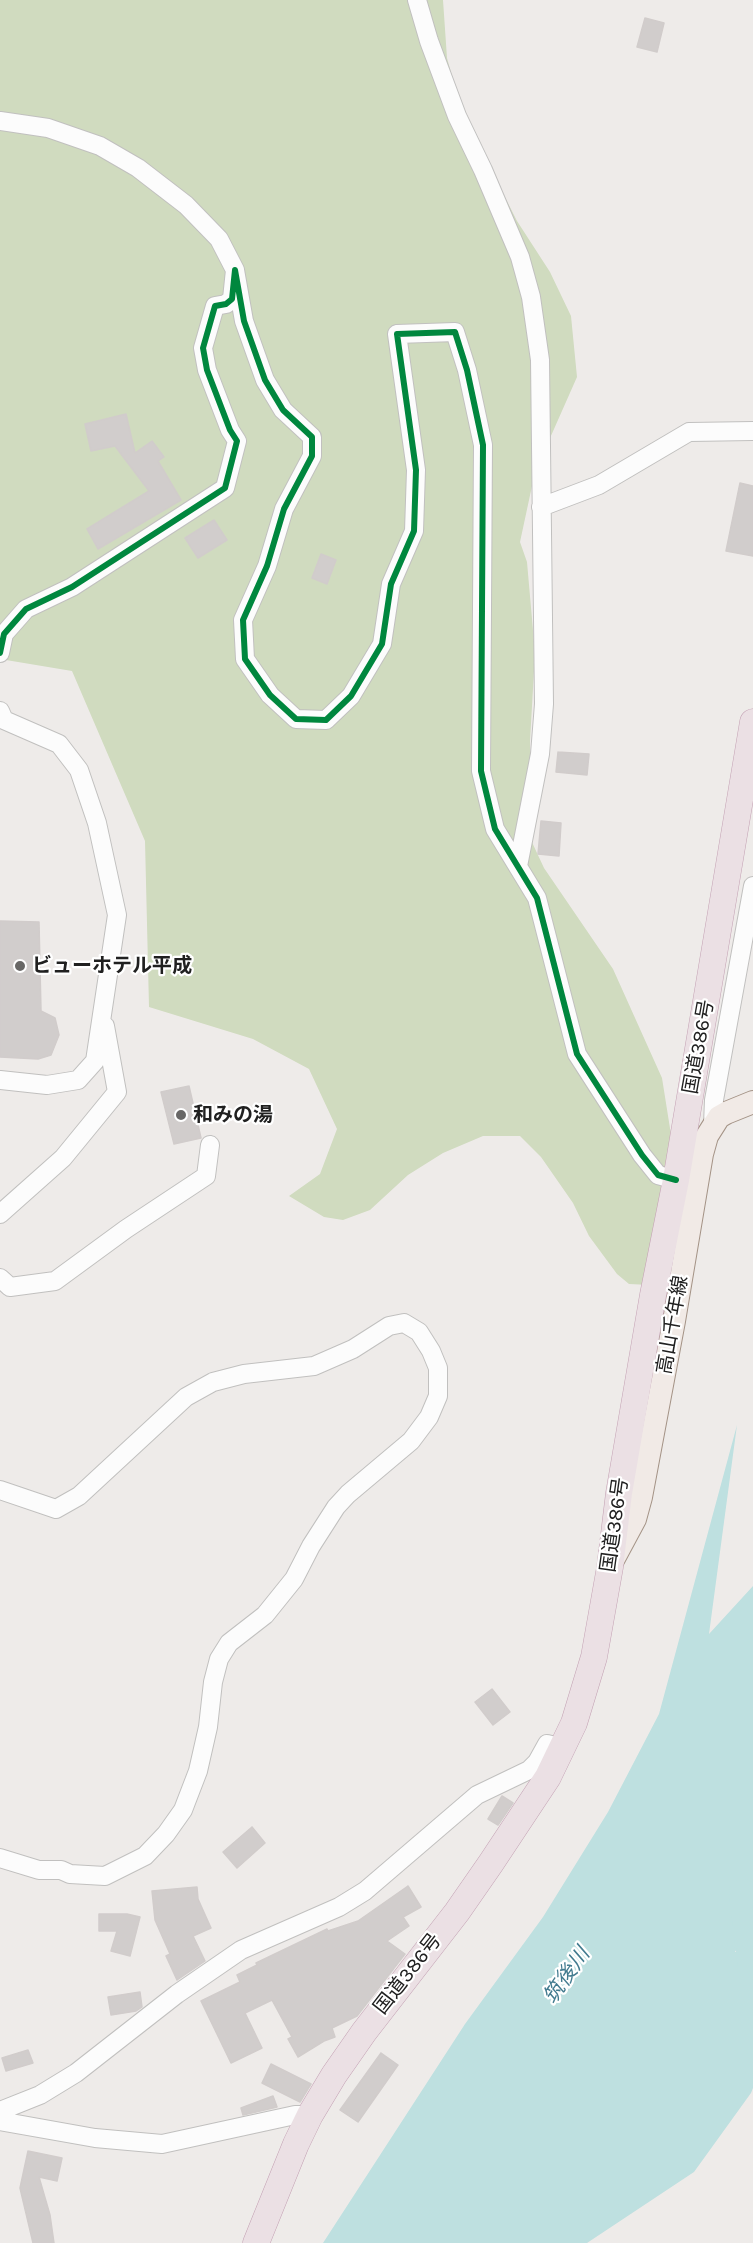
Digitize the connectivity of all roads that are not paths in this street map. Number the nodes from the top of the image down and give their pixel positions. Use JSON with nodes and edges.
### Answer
{"nodes":[{"id":1,"x":417,"y":0,"type":"edge"},
{"id":2,"x":0,"y":120,"type":"edge"},
{"id":3,"x":235,"y":270,"type":"junction"},
{"id":4,"x":753,"y":431,"type":"edge"},
{"id":5,"x":541,"y":507,"type":"junction"},
{"id":6,"x":0,"y":653,"type":"edge"},
{"id":7,"x":0,"y":711,"type":"edge"},
{"id":8,"x":753,"y":722,"type":"edge"},
{"id":9,"x":518,"y":866,"type":"junction"},
{"id":10,"x":753,"y":886,"type":"edge"},
{"id":11,"x":102,"y":1013,"type":"junction"},
{"id":12,"x":0,"y":1080,"type":"edge"},
{"id":13,"x":753,"y":1102,"type":"edge"},
{"id":14,"x":719,"y":1118,"type":"junction"},
{"id":15,"x":210,"y":1146,"type":"dead end"},
{"id":16,"x":676,"y":1180,"type":"junction"},
{"id":17,"x":0,"y":1214,"type":"edge"},
{"id":18,"x":0,"y":1278,"type":"edge"},
{"id":19,"x":0,"y":1490,"type":"edge"},
{"id":20,"x":610,"y":1567,"type":"junction"},
{"id":21,"x":562,"y":1748,"type":"junction"},
{"id":22,"x":0,"y":1858,"type":"edge"},
{"id":23,"x":0,"y":2111,"type":"edge"},
{"id":24,"x":310,"y":2115,"type":"junction"},
{"id":25,"x":0,"y":2121,"type":"edge"},
{"id":26,"x":256,"y":2243,"type":"edge"}],
"edges":[{"from":1,"to":5,"type":"street"},
{"from":2,"to":3,"type":"street"},
{"from":3,"to":6,"type":"street"},
{"from":3,"to":9,"type":"street"},
{"from":4,"to":5,"type":"street"},
{"from":5,"to":9,"type":"street"},
{"from":7,"to":11,"type":"street"},
{"from":8,"to":16,"type":"highway","name":"国道386号"},
{"from":9,"to":16,"type":"street"},
{"from":10,"to":14,"type":"street"},
{"from":11,"to":12,"type":"street"},
{"from":11,"to":17,"type":"street"},
{"from":13,"to":14,"type":"main road"},
{"from":14,"to":20,"type":"main road","name":"高山千年線"},
{"from":15,"to":18,"type":"street"},
{"from":16,"to":20,"type":"highway","name":"国道386号"},
{"from":19,"to":22,"type":"street"},
{"from":20,"to":21,"type":"highway","name":"国道386号"},
{"from":21,"to":23,"type":"street"},
{"from":21,"to":24,"type":"highway","name":"国道386号"},
{"from":24,"to":25,"type":"street"},
{"from":24,"to":26,"type":"highway","name":"国道386号"}]}
